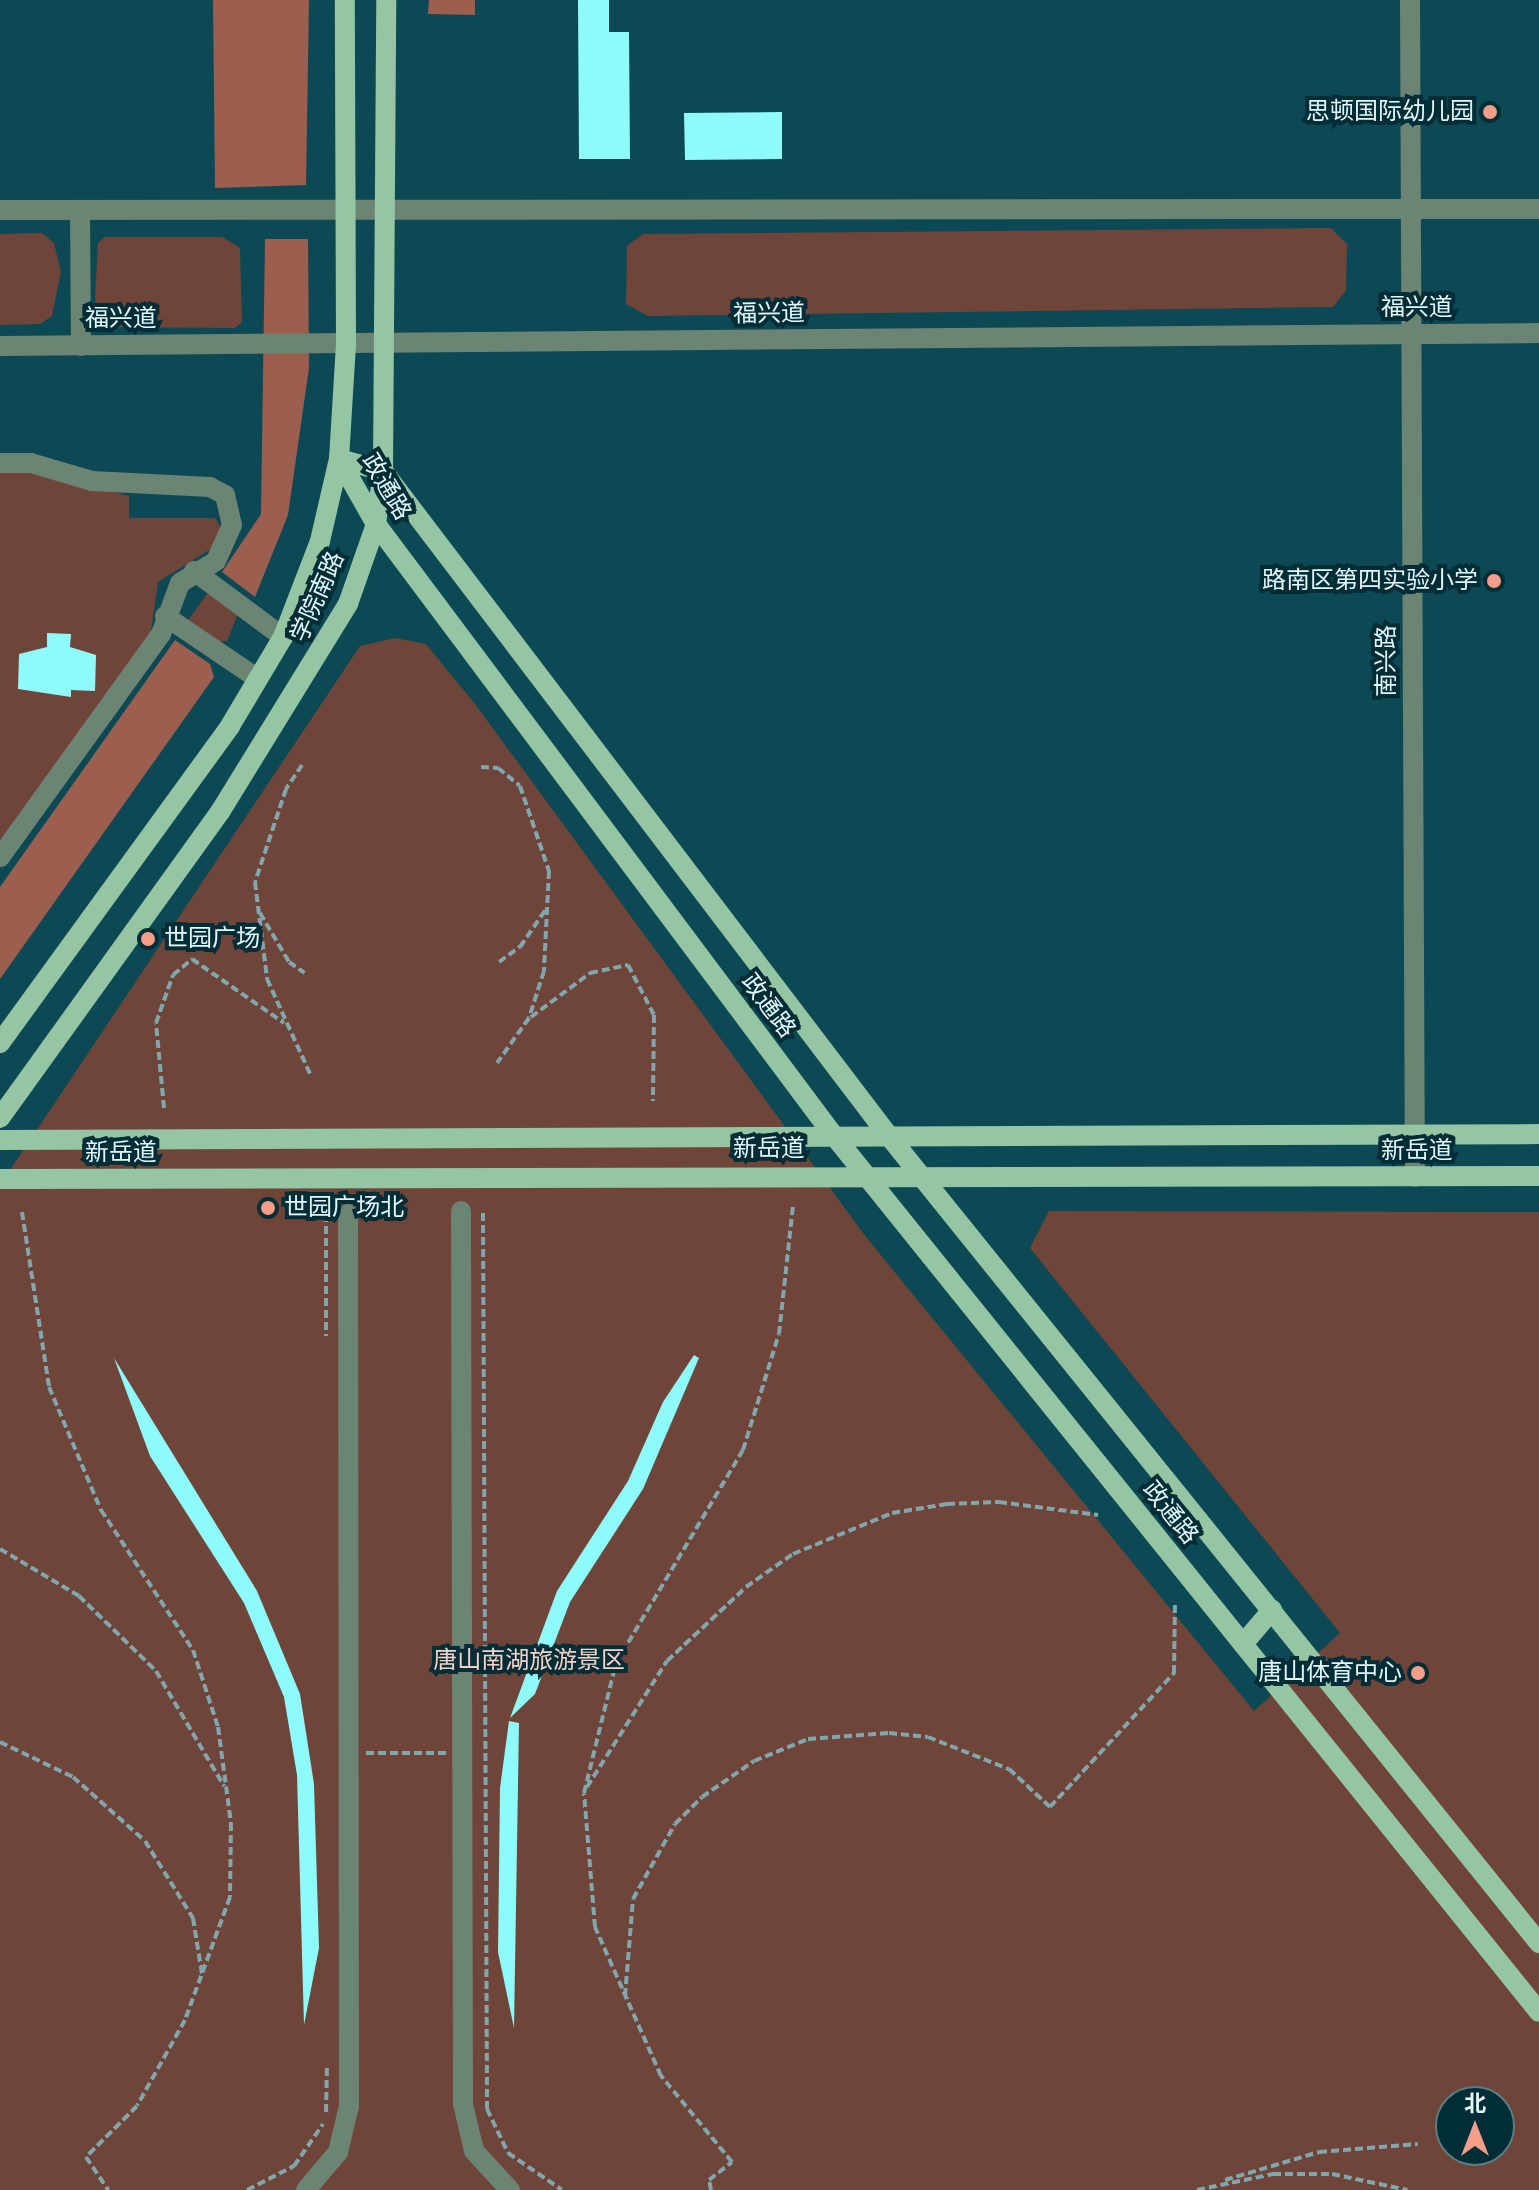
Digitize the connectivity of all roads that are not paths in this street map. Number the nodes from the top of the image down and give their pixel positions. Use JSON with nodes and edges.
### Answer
{"nodes":[{"id":1,"x":345,"y":0,"type":"edge"},
{"id":2,"x":386,"y":0,"type":"edge"},
{"id":3,"x":1410,"y":0,"type":"edge"},
{"id":4,"x":1411,"y":209,"type":"junction"},
{"id":5,"x":1539,"y":209,"type":"edge"},
{"id":6,"x":0,"y":210,"type":"edge"},
{"id":7,"x":80,"y":210,"type":"junction"},
{"id":8,"x":347,"y":210,"type":"junction"},
{"id":9,"x":385,"y":210,"type":"junction"},
{"id":10,"x":1412,"y":333,"type":"junction"},
{"id":11,"x":1539,"y":333,"type":"edge"},
{"id":12,"x":346,"y":343,"type":"junction"},
{"id":13,"x":386,"y":343,"type":"junction"},
{"id":14,"x":0,"y":346,"type":"edge"},
{"id":15,"x":81,"y":346,"type":"junction"},
{"id":16,"x":339,"y":459,"type":"junction"},
{"id":17,"x":0,"y":463,"type":"edge"},
{"id":18,"x":383,"y":471,"type":"junction"},
{"id":19,"x":376,"y":524,"type":"junction"},
{"id":20,"x":194,"y":571,"type":"junction"},
{"id":21,"x":165,"y":616,"type":"junction"},
{"id":22,"x":283,"y":637,"type":"junction"},
{"id":23,"x":258,"y":679,"type":"junction"},
{"id":24,"x":0,"y":857,"type":"edge"},
{"id":25,"x":0,"y":1043,"type":"edge"},
{"id":26,"x":0,"y":1118,"type":"edge"},
{"id":27,"x":831,"y":1132,"type":"junction"},
{"id":28,"x":1415,"y":1134,"type":"junction"},
{"id":29,"x":1539,"y":1134,"type":"edge"},
{"id":30,"x":888,"y":1135,"type":"junction"},
{"id":31,"x":0,"y":1140,"type":"edge"},
{"id":32,"x":865,"y":1175,"type":"junction"},
{"id":33,"x":1539,"y":1176,"type":"edge"},
{"id":34,"x":1415,"y":1177,"type":"junction"},
{"id":35,"x":0,"y":1179,"type":"edge"},
{"id":36,"x":928,"y":1179,"type":"junction"},
{"id":37,"x":461,"y":1211,"type":"dead end"},
{"id":38,"x":348,"y":1214,"type":"dead end"},
{"id":39,"x":1272,"y":1610,"type":"junction"},
{"id":40,"x":1243,"y":1644,"type":"junction"},
{"id":41,"x":1539,"y":1943,"type":"edge"},
{"id":42,"x":1539,"y":2012,"type":"edge"},
{"id":43,"x":306,"y":2190,"type":"edge"},
{"id":44,"x":510,"y":2190,"type":"edge"}],
"edges":[{"from":1,"to":8,"type":"main road","name":"学院南路"},
{"from":2,"to":9,"type":"main road","name":"学院南路"},
{"from":3,"to":4,"type":"street","name":"南兴路"},
{"from":4,"to":5,"type":"street"},
{"from":4,"to":9,"type":"street"},
{"from":4,"to":10,"type":"street","name":"南兴路"},
{"from":6,"to":7,"type":"street"},
{"from":7,"to":8,"type":"street"},
{"from":7,"to":15,"type":"street"},
{"from":8,"to":9,"type":"street"},
{"from":8,"to":12,"type":"main road","name":"学院南路"},
{"from":9,"to":13,"type":"main road","name":"学院南路"},
{"from":10,"to":11,"type":"street","name":"福兴道"},
{"from":10,"to":13,"type":"street","name":"福兴道"},
{"from":10,"to":28,"type":"street","name":"南兴路"},
{"from":12,"to":13,"type":"street","name":"福兴道"},
{"from":12,"to":15,"type":"street","name":"福兴道"},
{"from":12,"to":16,"type":"main road","name":"学院南路"},
{"from":13,"to":18,"type":"main road","name":"学院南路"},
{"from":14,"to":15,"type":"street","name":"福兴道"},
{"from":16,"to":18,"type":"main road","name":"政通路"},
{"from":16,"to":19,"type":"main road","name":"政通路"},
{"from":16,"to":22,"type":"main road","name":"学院南路"},
{"from":17,"to":20,"type":"street"},
{"from":18,"to":19,"type":"main road","name":"学院南路"},
{"from":18,"to":30,"type":"main road","name":"政通路"},
{"from":19,"to":26,"type":"main road","name":"学院南路"},
{"from":19,"to":27,"type":"main road","name":"政通路"},
{"from":20,"to":21,"type":"street"},
{"from":20,"to":22,"type":"street"},
{"from":21,"to":23,"type":"street"},
{"from":21,"to":24,"type":"street"},
{"from":22,"to":23,"type":"main road","name":"学院南路"},
{"from":23,"to":25,"type":"main road","name":"学院南路"},
{"from":27,"to":30,"type":"main road","name":"新岳道"},
{"from":27,"to":31,"type":"main road","name":"新岳道"},
{"from":27,"to":32,"type":"main road","name":"政通路"},
{"from":28,"to":29,"type":"main road","name":"新岳道"},
{"from":28,"to":30,"type":"main road","name":"新岳道"},
{"from":28,"to":34,"type":"street","name":"南兴路"},
{"from":30,"to":36,"type":"main road","name":"政通路"},
{"from":32,"to":35,"type":"main road","name":"新岳道"},
{"from":32,"to":36,"type":"main road","name":"新岳道"},
{"from":32,"to":40,"type":"main road","name":"政通路"},
{"from":33,"to":34,"type":"main road","name":"新岳道"},
{"from":34,"to":36,"type":"main road","name":"新岳道"},
{"from":36,"to":39,"type":"main road","name":"政通路"},
{"from":37,"to":44,"type":"street"},
{"from":38,"to":43,"type":"street"},
{"from":39,"to":40,"type":"main road"},
{"from":39,"to":41,"type":"main road","name":"政通路"},
{"from":40,"to":42,"type":"main road","name":"政通路"}]}
